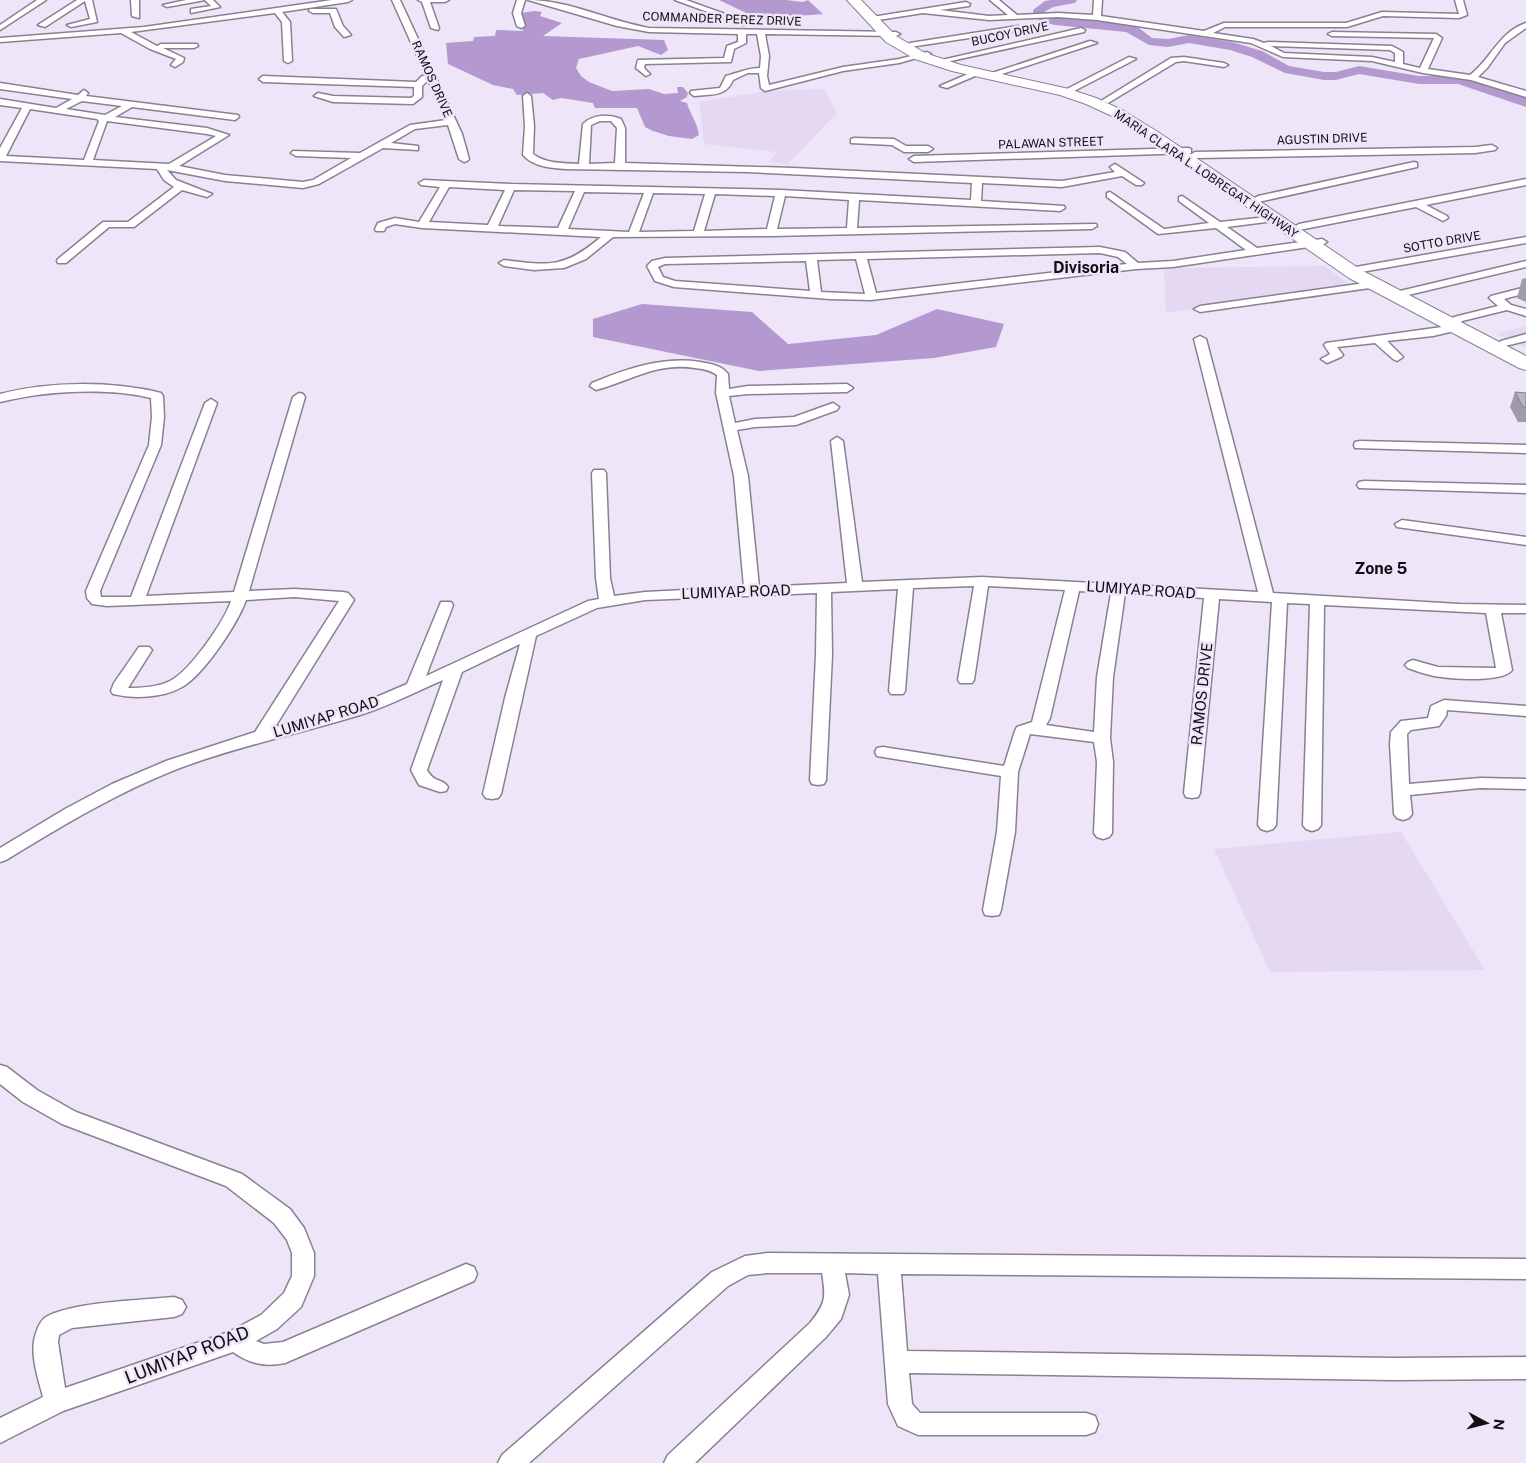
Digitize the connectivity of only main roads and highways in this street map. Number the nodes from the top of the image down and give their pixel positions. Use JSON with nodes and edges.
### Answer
{"nodes":[{"id":1,"x":853,"y":0,"type":"edge"},
{"id":2,"x":864,"y":0,"type":"edge"},
{"id":3,"x":877,"y":19,"type":"junction"},
{"id":4,"x":928,"y":55,"type":"junction"},
{"id":5,"x":1186,"y":153,"type":"junction"},
{"id":6,"x":1286,"y":222,"type":"junction"},
{"id":7,"x":1316,"y":243,"type":"junction"},
{"id":8,"x":1356,"y":270,"type":"junction"},
{"id":9,"x":1456,"y":322,"type":"junction"},
{"id":10,"x":1526,"y":354,"type":"edge"},
{"id":11,"x":1526,"y":364,"type":"edge"}],
"edges":[{"from":1,"to":3,"type":"highway","name":"MARIA CLARA L. LOBREGAT HIGHWAY"},
{"from":2,"to":3,"type":"highway","name":"MARIA CLARA L. LOBREGAT HIGHWAY"},
{"from":3,"to":4,"type":"highway","name":"MARIA CLARA L. LOBREGAT HIGHWAY"},
{"from":4,"to":5,"type":"highway","name":"MARIA CLARA L. LOBREGAT HIGHWAY"},
{"from":4,"to":5,"type":"highway","name":"MARIA CLARA L. LOBREGAT HIGHWAY"},
{"from":5,"to":6,"type":"highway","name":"MARIA CLARA L. LOBREGAT HIGHWAY"},
{"from":5,"to":6,"type":"highway","name":"MARIA CLARA L. LOBREGAT HIGHWAY"},
{"from":6,"to":7,"type":"highway","name":"MARIA CLARA L. LOBREGAT HIGHWAY"},
{"from":6,"to":7,"type":"highway","name":"MARIA CLARA L. LOBREGAT HIGHWAY"},
{"from":7,"to":8,"type":"highway","name":"MARIA CLARA L. LOBREGAT HIGHWAY"},
{"from":8,"to":9,"type":"highway","name":"MARIA CLARA L. LOBREGAT HIGHWAY"},
{"from":8,"to":9,"type":"highway","name":"MARIA CLARA L. LOBREGAT HIGHWAY"},
{"from":9,"to":10,"type":"highway","name":"MARIA CLARA L. LOBREGAT HIGHWAY"},
{"from":9,"to":11,"type":"highway","name":"MARIA CLARA L. LOBREGAT HIGHWAY"}]}
